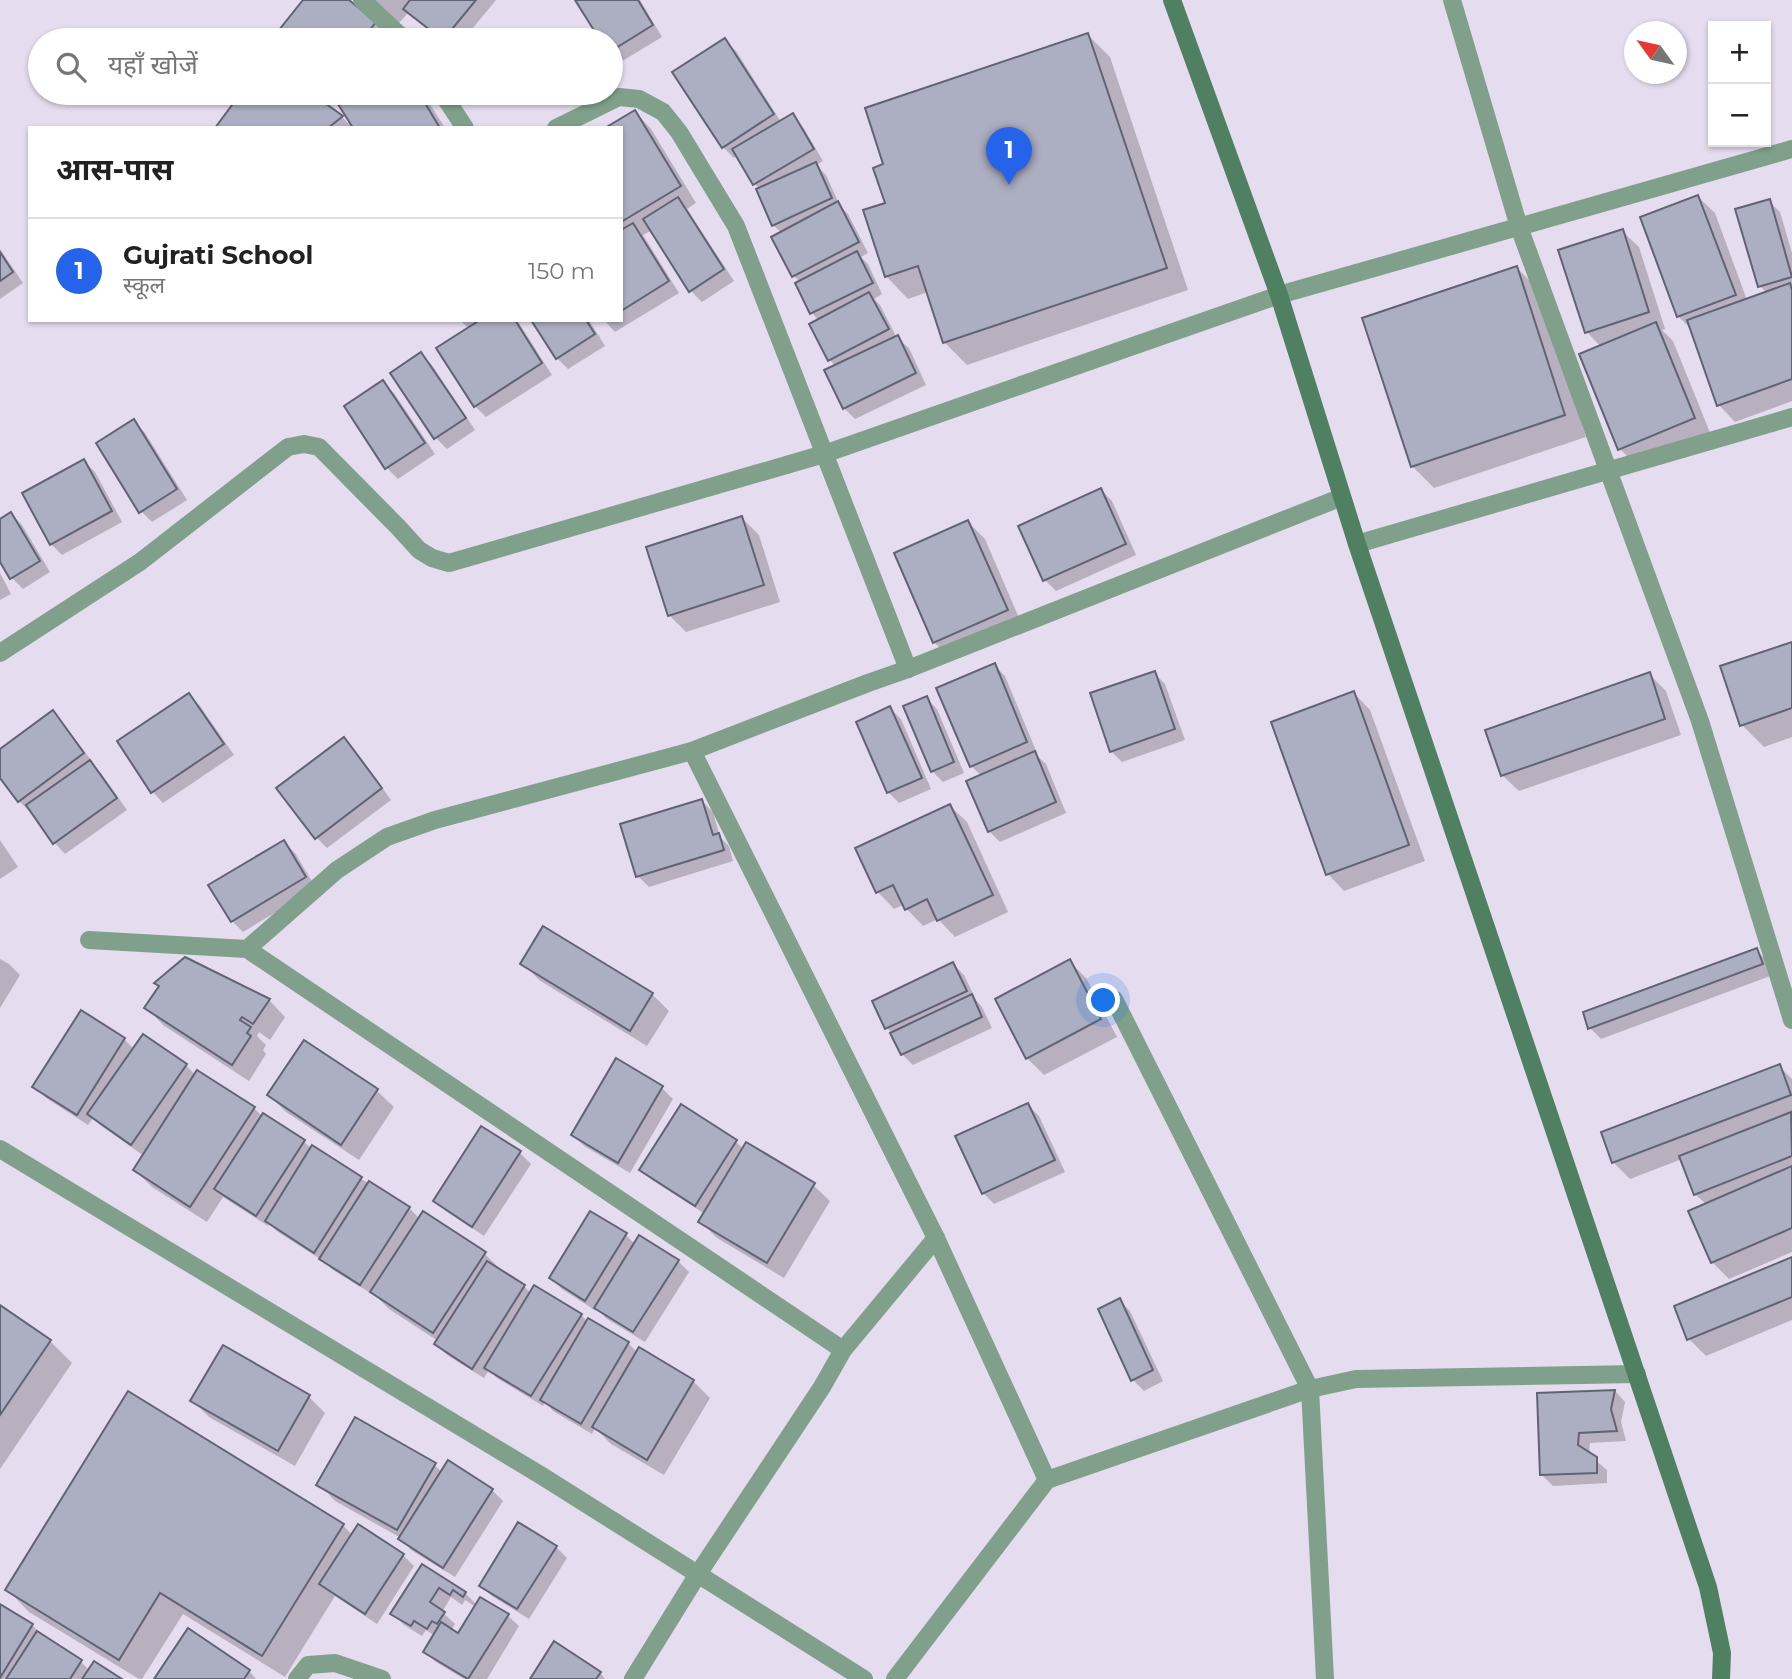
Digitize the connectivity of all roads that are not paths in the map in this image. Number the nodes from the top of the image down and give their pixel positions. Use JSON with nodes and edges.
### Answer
{"nodes":[{"id":1,"x":362,"y":0,"type":"edge"},
{"id":2,"x":1172,"y":0,"type":"edge"},
{"id":3,"x":1452,"y":0,"type":"edge"},
{"id":4,"x":392,"y":28,"type":"edge"},
{"id":5,"x":623,"y":97,"type":"edge"},
{"id":6,"x":450,"y":105,"type":"edge"},
{"id":7,"x":603,"y":105,"type":"edge"},
{"id":8,"x":464,"y":126,"type":"edge"},
{"id":9,"x":560,"y":126,"type":"edge"},
{"id":10,"x":1792,"y":149,"type":"edge"},
{"id":11,"x":1519,"y":227,"type":"junction"},
{"id":12,"x":1279,"y":295,"type":"junction"},
{"id":13,"x":1792,"y":417,"type":"edge"},
{"id":14,"x":824,"y":454,"type":"junction"},
{"id":15,"x":1609,"y":471,"type":"junction"},
{"id":16,"x":1342,"y":497,"type":"junction"},
{"id":17,"x":1357,"y":544,"type":"junction"},
{"id":18,"x":0,"y":653,"type":"edge"},
{"id":19,"x":908,"y":669,"type":"junction"},
{"id":20,"x":692,"y":751,"type":"junction"},
{"id":21,"x":89,"y":940,"type":"dead end"},
{"id":22,"x":247,"y":949,"type":"junction"},
{"id":23,"x":1114,"y":999,"type":"dead end"},
{"id":24,"x":1792,"y":1020,"type":"edge"},
{"id":25,"x":0,"y":1150,"type":"edge"},
{"id":26,"x":936,"y":1238,"type":"junction"},
{"id":27,"x":843,"y":1350,"type":"junction"},
{"id":28,"x":1637,"y":1374,"type":"junction"},
{"id":29,"x":1310,"y":1389,"type":"junction"},
{"id":30,"x":1047,"y":1480,"type":"junction"},
{"id":31,"x":698,"y":1574,"type":"junction"},
{"id":32,"x":296,"y":1679,"type":"edge"},
{"id":33,"x":382,"y":1679,"type":"edge"},
{"id":34,"x":633,"y":1679,"type":"edge"},
{"id":35,"x":864,"y":1679,"type":"edge"},
{"id":36,"x":895,"y":1679,"type":"edge"},
{"id":37,"x":1325,"y":1679,"type":"edge"},
{"id":38,"x":1721,"y":1679,"type":"edge"}],
"edges":[{"from":1,"to":4,"type":"street"},
{"from":2,"to":12,"type":"main road"},
{"from":3,"to":11,"type":"street"},
{"from":5,"to":14,"type":"street"},
{"from":6,"to":8,"type":"street"},
{"from":7,"to":9,"type":"street"},
{"from":10,"to":11,"type":"street"},
{"from":11,"to":12,"type":"street"},
{"from":11,"to":15,"type":"street"},
{"from":12,"to":14,"type":"street"},
{"from":12,"to":16,"type":"main road"},
{"from":13,"to":15,"type":"street"},
{"from":14,"to":18,"type":"street"},
{"from":14,"to":19,"type":"street"},
{"from":15,"to":17,"type":"street"},
{"from":15,"to":24,"type":"street"},
{"from":16,"to":17,"type":"main road"},
{"from":16,"to":19,"type":"street"},
{"from":17,"to":28,"type":"main road"},
{"from":19,"to":20,"type":"street"},
{"from":20,"to":22,"type":"street"},
{"from":20,"to":26,"type":"street"},
{"from":21,"to":22,"type":"street"},
{"from":22,"to":27,"type":"street"},
{"from":23,"to":29,"type":"street"},
{"from":25,"to":31,"type":"street"},
{"from":26,"to":27,"type":"street"},
{"from":26,"to":30,"type":"street"},
{"from":27,"to":31,"type":"street"},
{"from":28,"to":29,"type":"street"},
{"from":28,"to":38,"type":"main road"},
{"from":29,"to":30,"type":"street"},
{"from":29,"to":37,"type":"street"},
{"from":30,"to":36,"type":"street"},
{"from":31,"to":34,"type":"street"},
{"from":31,"to":35,"type":"street"},
{"from":32,"to":33,"type":"street"}]}
